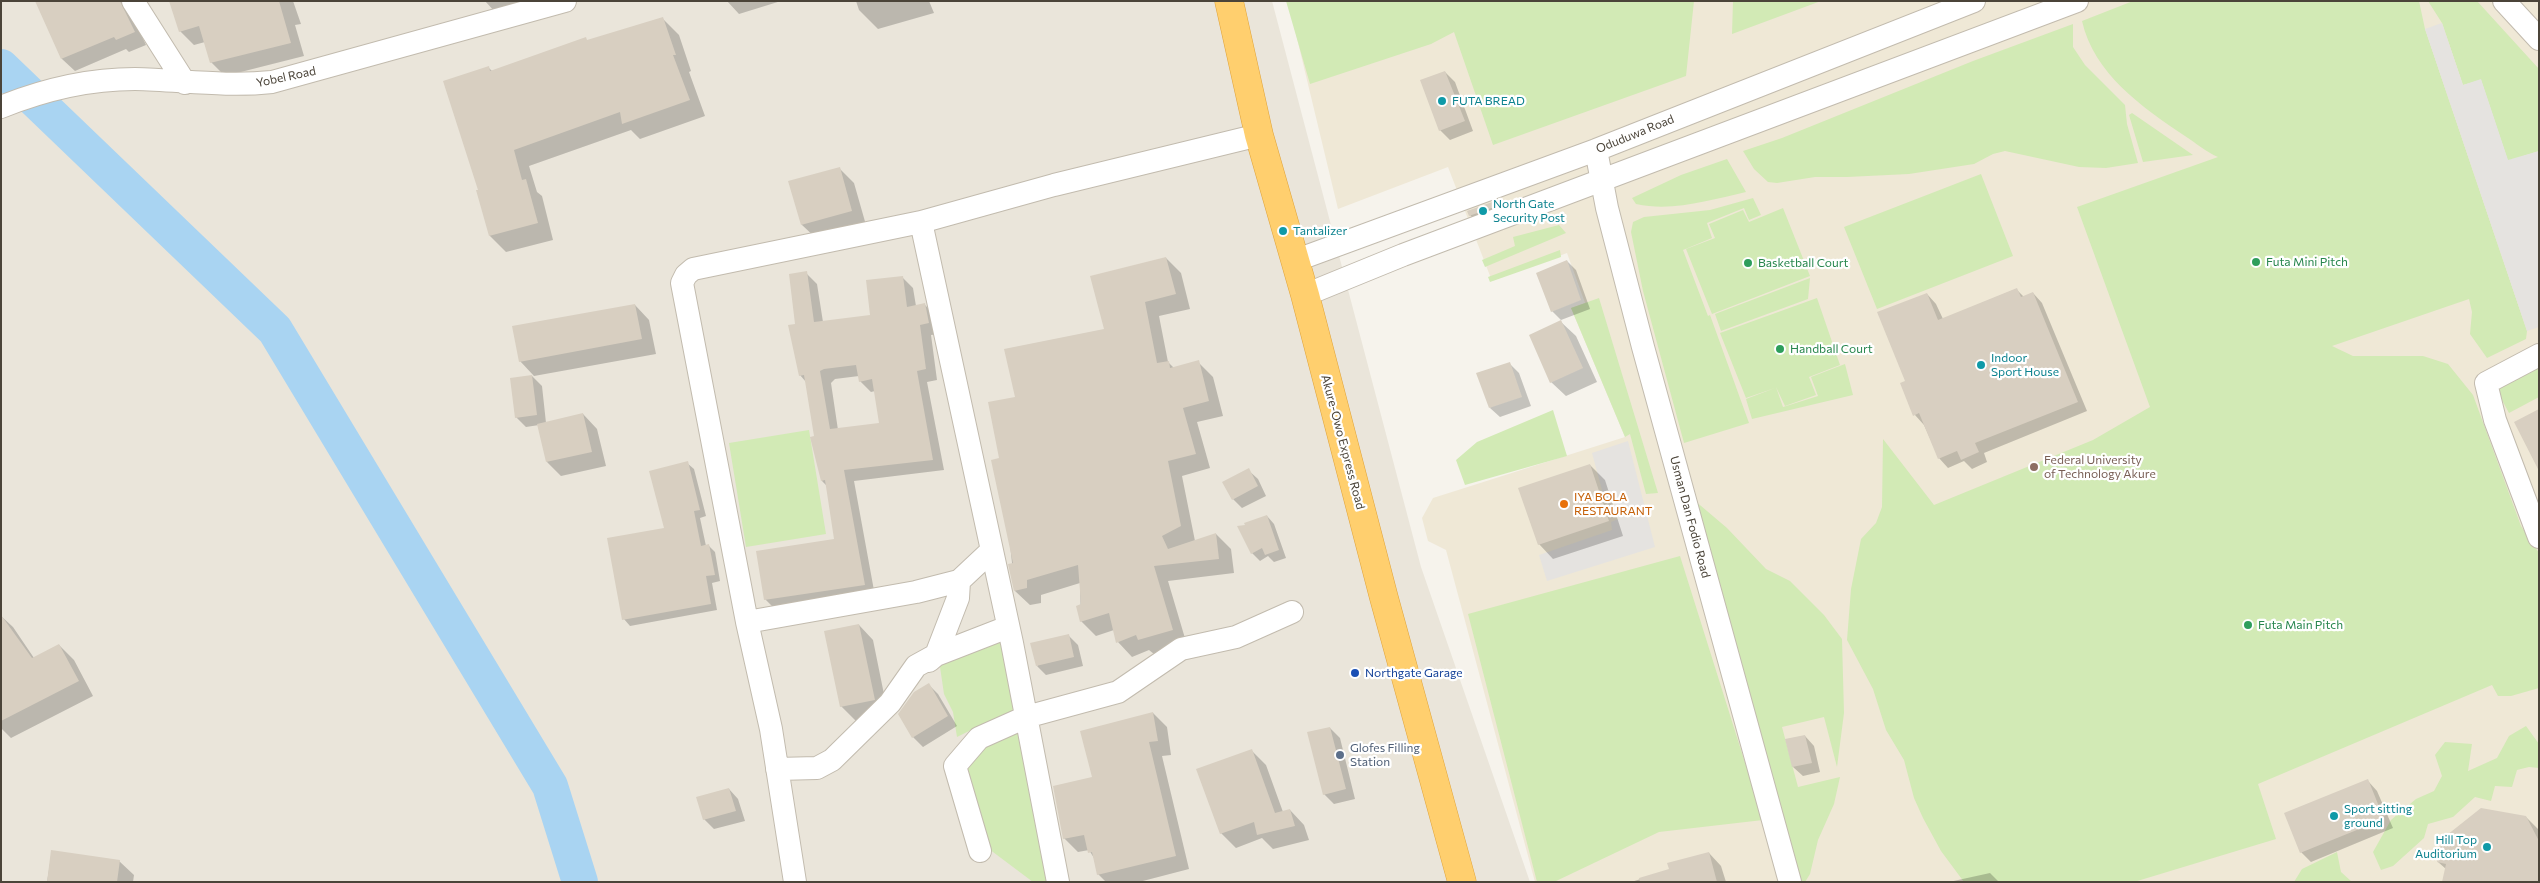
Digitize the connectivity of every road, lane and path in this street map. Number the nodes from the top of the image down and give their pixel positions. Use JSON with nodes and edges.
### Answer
{"nodes":[{"id":1,"x":133,"y":1,"type":"edge"},
{"id":2,"x":565,"y":1,"type":"edge"},
{"id":3,"x":1229,"y":1,"type":"edge"},
{"id":4,"x":1972,"y":1,"type":"edge"},
{"id":5,"x":2077,"y":1,"type":"edge"},
{"id":6,"x":2504,"y":1,"type":"edge"},
{"id":7,"x":1986,"y":35,"type":"junction"},
{"id":8,"x":2539,"y":39,"type":"edge"},
{"id":9,"x":185,"y":83,"type":"junction"},
{"id":10,"x":1,"y":108,"type":"edge"},
{"id":11,"x":1259,"y":135,"type":"junction"},
{"id":12,"x":1596,"y":150,"type":"junction"},
{"id":13,"x":1602,"y":182,"type":"junction"},
{"id":14,"x":921,"y":222,"type":"junction"},
{"id":15,"x":1393,"y":226,"type":"junction"},
{"id":16,"x":1403,"y":255,"type":"junction"},
{"id":17,"x":1294,"y":262,"type":"junction"},
{"id":18,"x":1305,"y":295,"type":"junction"},
{"id":19,"x":2539,"y":355,"type":"edge"},
{"id":20,"x":2539,"y":536,"type":"edge"},
{"id":21,"x":991,"y":551,"type":"junction"},
{"id":22,"x":959,"y":581,"type":"junction"},
{"id":23,"x":1292,"y":612,"type":"dead end"},
{"id":24,"x":747,"y":622,"type":"junction"},
{"id":25,"x":1008,"y":627,"type":"junction"},
{"id":26,"x":936,"y":655,"type":"junction"},
{"id":27,"x":916,"y":666,"type":"junction"},
{"id":28,"x":1026,"y":717,"type":"junction"},
{"id":29,"x":777,"y":769,"type":"junction"},
{"id":30,"x":980,"y":851,"type":"dead end"},
{"id":31,"x":795,"y":882,"type":"edge"},
{"id":32,"x":1058,"y":882,"type":"edge"},
{"id":33,"x":1462,"y":882,"type":"edge"},
{"id":34,"x":1790,"y":882,"type":"edge"}],
"edges":[{"from":1,"to":9,"type":"street"},
{"from":2,"to":9,"type":"street","name":"Yobel Road"},
{"from":3,"to":11,"type":"highway","name":"Akure-Owo Express Road"},
{"from":4,"to":7,"type":"street"},
{"from":4,"to":12,"type":"street","name":"Oduduwa Road"},
{"from":5,"to":7,"type":"street"},
{"from":6,"to":8,"type":"street"},
{"from":7,"to":13,"type":"street"},
{"from":9,"to":10,"type":"street","name":"Yobel Road"},
{"from":11,"to":14,"type":"street"},
{"from":11,"to":17,"type":"highway","name":"Akure-Owo Express Road"},
{"from":12,"to":13,"type":"street","name":"Usman Dan Fodio Road"},
{"from":12,"to":15,"type":"street","name":"Oduduwa Road"},
{"from":13,"to":16,"type":"street"},
{"from":13,"to":34,"type":"street","name":"Usman Dan Fodio Road"},
{"from":14,"to":21,"type":"street"},
{"from":14,"to":24,"type":"street"},
{"from":15,"to":16,"type":"street"},
{"from":15,"to":17,"type":"street","name":"Oduduwa Road"},
{"from":16,"to":18,"type":"street"},
{"from":17,"to":18,"type":"highway","name":"Akure-Owo Express Road"},
{"from":18,"to":33,"type":"highway","name":"Akure-Owo Express Road"},
{"from":19,"to":20,"type":"street"},
{"from":21,"to":22,"type":"street"},
{"from":21,"to":25,"type":"street"},
{"from":22,"to":24,"type":"street"},
{"from":22,"to":26,"type":"street"},
{"from":23,"to":28,"type":"street"},
{"from":24,"to":29,"type":"street"},
{"from":25,"to":26,"type":"street"},
{"from":25,"to":28,"type":"street"},
{"from":26,"to":27,"type":"street"},
{"from":26,"to":27,"type":"street"},
{"from":27,"to":29,"type":"street"},
{"from":28,"to":30,"type":"street"},
{"from":28,"to":32,"type":"street"},
{"from":29,"to":31,"type":"street"}]}
